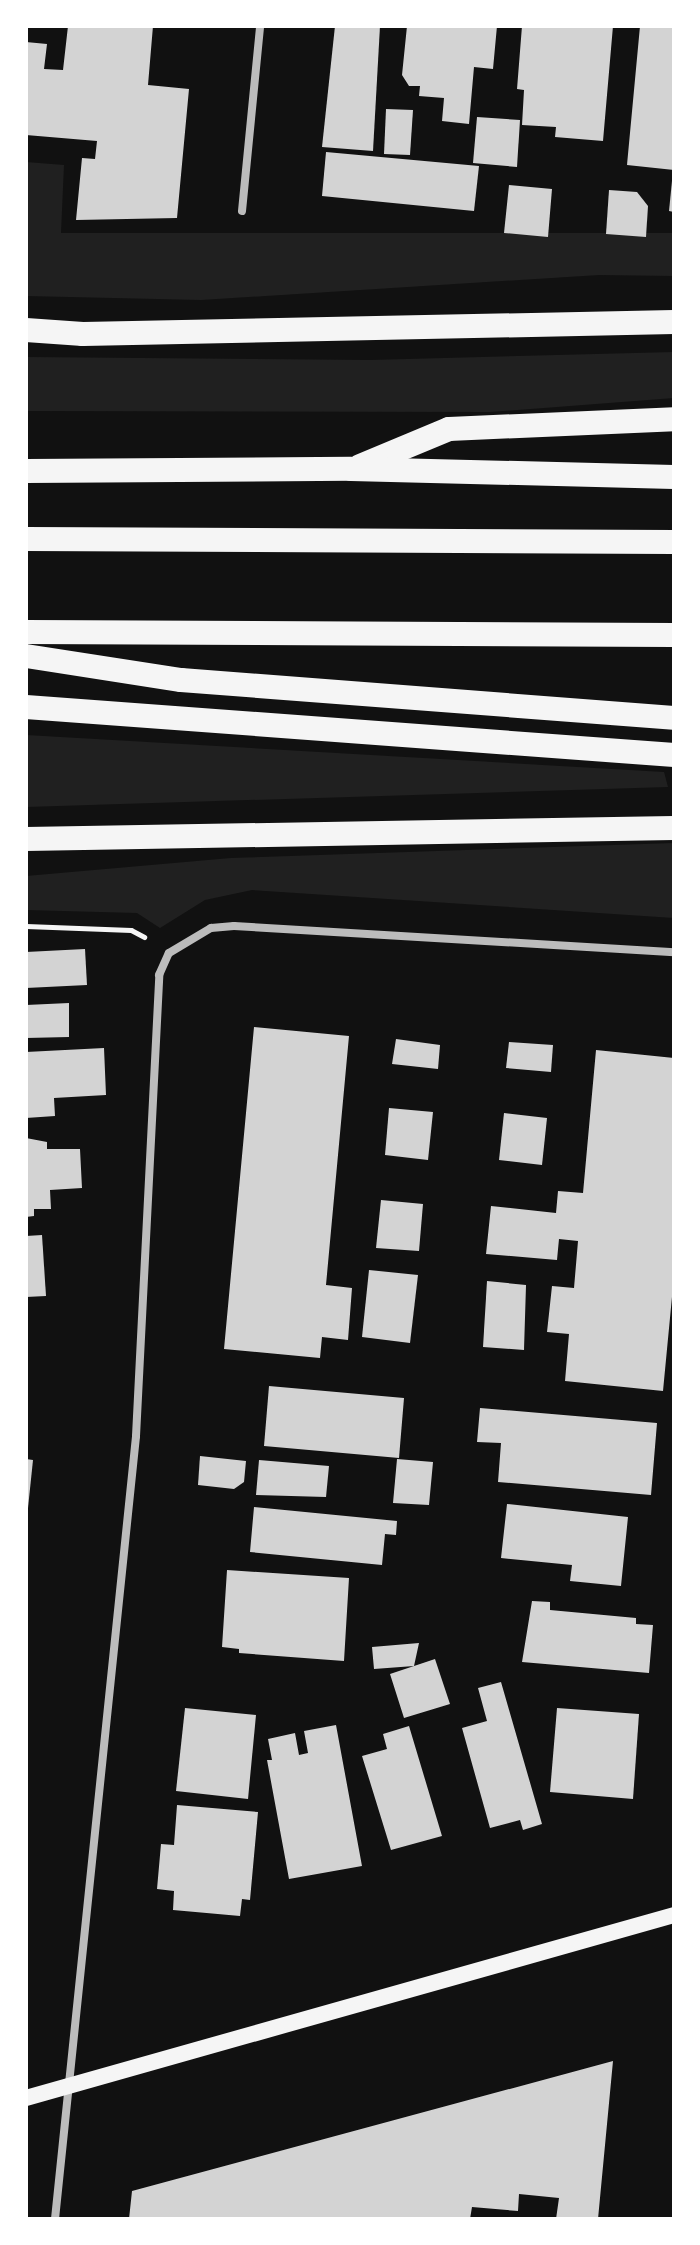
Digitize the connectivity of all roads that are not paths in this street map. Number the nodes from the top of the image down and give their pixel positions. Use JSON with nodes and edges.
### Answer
{"nodes":[{"id":1,"x":260,"y":26,"type":"edge"},
{"id":2,"x":242,"y":211,"type":"dead end"},
{"id":3,"x":674,"y":322,"type":"edge"},
{"id":4,"x":26,"y":330,"type":"edge"},
{"id":5,"x":674,"y":419,"type":"edge"},
{"id":6,"x":351,"y":469,"type":"junction"},
{"id":7,"x":26,"y":471,"type":"edge"},
{"id":8,"x":674,"y":477,"type":"edge"},
{"id":9,"x":26,"y":539,"type":"edge"},
{"id":10,"x":674,"y":542,"type":"edge"},
{"id":11,"x":26,"y":632,"type":"edge"},
{"id":12,"x":674,"y":635,"type":"edge"},
{"id":13,"x":26,"y":656,"type":"edge"},
{"id":14,"x":26,"y":707,"type":"edge"},
{"id":15,"x":674,"y":718,"type":"edge"},
{"id":16,"x":674,"y":755,"type":"edge"},
{"id":17,"x":674,"y":828,"type":"edge"},
{"id":18,"x":26,"y":839,"type":"edge"},
{"id":19,"x":674,"y":952,"type":"edge"},
{"id":20,"x":674,"y":1915,"type":"edge"},
{"id":21,"x":68,"y":2086,"type":"junction"},
{"id":22,"x":26,"y":2098,"type":"edge"},
{"id":23,"x":55,"y":2219,"type":"edge"}],
"edges":[{"from":1,"to":2,"type":"street"},
{"from":3,"to":4,"type":"highway"},
{"from":5,"to":6,"type":"highway"},
{"from":6,"to":7,"type":"highway"},
{"from":6,"to":8,"type":"highway"},
{"from":9,"to":10,"type":"highway"},
{"from":11,"to":12,"type":"highway"},
{"from":13,"to":15,"type":"highway"},
{"from":14,"to":16,"type":"highway"},
{"from":17,"to":18,"type":"highway"},
{"from":19,"to":21,"type":"street"},
{"from":20,"to":21,"type":"main road"},
{"from":21,"to":22,"type":"main road"},
{"from":21,"to":23,"type":"street"}]}
